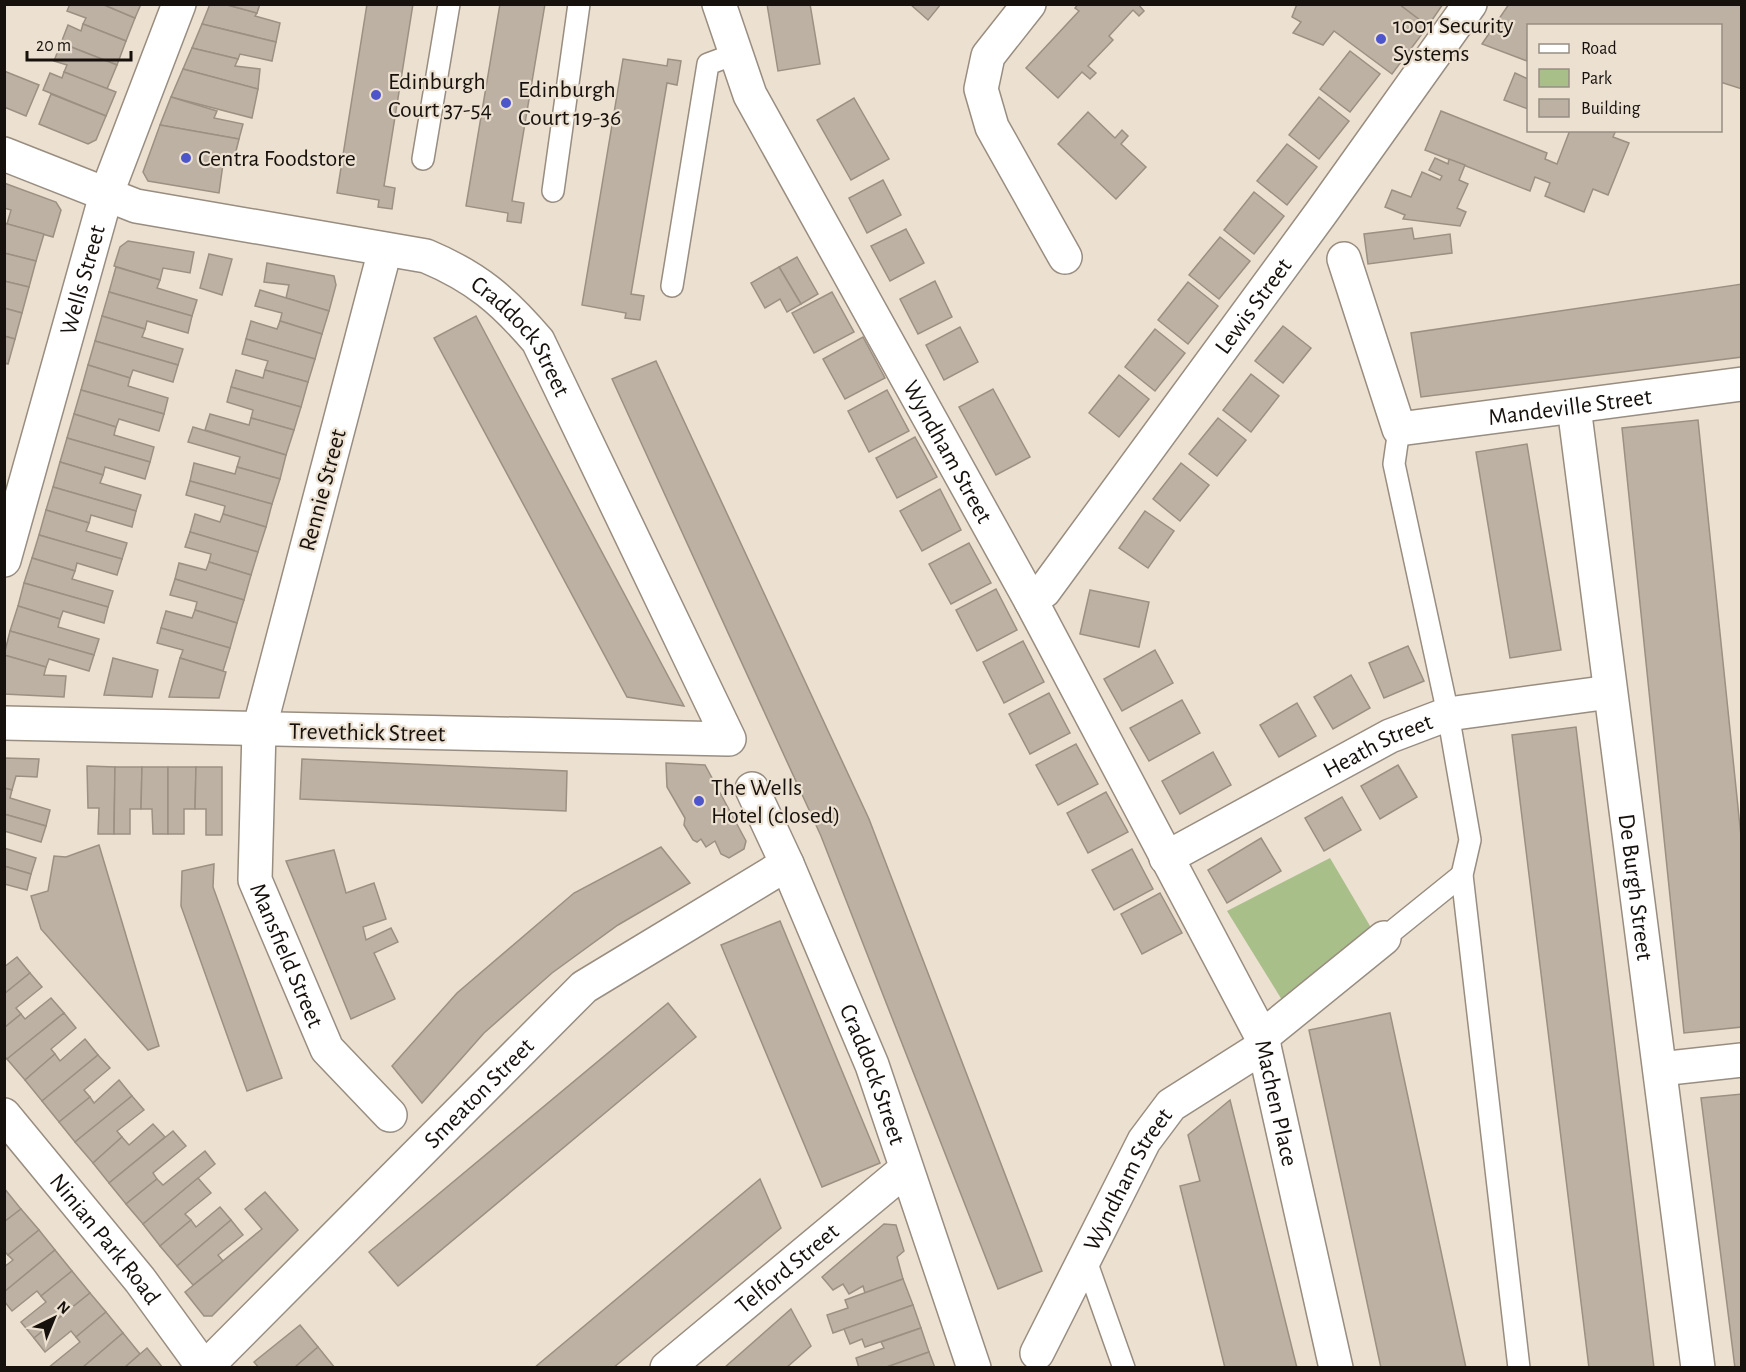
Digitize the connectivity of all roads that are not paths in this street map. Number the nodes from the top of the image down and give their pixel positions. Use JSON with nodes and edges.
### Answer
{"nodes":[{"id":1,"x":179,"y":4,"type":"edge"},
{"id":2,"x":449,"y":4,"type":"edge"},
{"id":3,"x":579,"y":4,"type":"edge"},
{"id":4,"x":719,"y":4,"type":"edge"},
{"id":5,"x":1029,"y":4,"type":"edge"},
{"id":6,"x":1470,"y":4,"type":"edge"},
{"id":7,"x":735,"y":54,"type":"junction"},
{"id":8,"x":4,"y":154,"type":"edge"},
{"id":9,"x":423,"y":159,"type":"dead end"},
{"id":10,"x":553,"y":190,"type":"dead end"},
{"id":11,"x":106,"y":195,"type":"junction"},
{"id":12,"x":385,"y":250,"type":"junction"},
{"id":13,"x":1065,"y":257,"type":"dead end"},
{"id":14,"x":1344,"y":259,"type":"dead end"},
{"id":15,"x":672,"y":286,"type":"dead end"},
{"id":16,"x":1742,"y":384,"type":"edge"},
{"id":17,"x":1574,"y":407,"type":"junction"},
{"id":18,"x":1399,"y":429,"type":"junction"},
{"id":19,"x":4,"y":560,"type":"edge"},
{"id":20,"x":1030,"y":601,"type":"junction"},
{"id":21,"x":1610,"y":692,"type":"junction"},
{"id":22,"x":1448,"y":714,"type":"junction"},
{"id":23,"x":4,"y":723,"type":"edge"},
{"id":24,"x":260,"y":730,"type":"junction"},
{"id":25,"x":729,"y":739,"type":"joint"},
{"id":26,"x":752,"y":789,"type":"dead end"},
{"id":27,"x":1140,"y":810,"type":"joint"},
{"id":28,"x":1166,"y":858,"type":"junction"},
{"id":29,"x":787,"y":864,"type":"junction"},
{"id":30,"x":1462,"y":874,"type":"junction"},
{"id":31,"x":1384,"y":938,"type":"joint"},
{"id":32,"x":1263,"y":1041,"type":"junction"},
{"id":33,"x":1742,"y":1060,"type":"edge"},
{"id":34,"x":1660,"y":1069,"type":"junction"},
{"id":35,"x":4,"y":1115,"type":"edge"},
{"id":36,"x":390,"y":1115,"type":"dead end"},
{"id":37,"x":906,"y":1170,"type":"junction"},
{"id":38,"x":1084,"y":1258,"type":"junction"},
{"id":39,"x":1037,"y":1353,"type":"dead end"},
{"id":40,"x":205,"y":1368,"type":"edge"},
{"id":41,"x":667,"y":1368,"type":"edge"},
{"id":42,"x":974,"y":1368,"type":"edge"},
{"id":43,"x":1124,"y":1368,"type":"edge"},
{"id":44,"x":1336,"y":1368,"type":"edge"},
{"id":45,"x":1520,"y":1368,"type":"edge"},
{"id":46,"x":1698,"y":1368,"type":"edge"}],
"edges":[{"from":1,"to":11,"type":"street","name":"Wells Street"},
{"from":2,"to":9,"type":"lane"},
{"from":3,"to":10,"type":"lane"},
{"from":4,"to":7,"type":"street","name":"Wyndham Street"},
{"from":5,"to":13,"type":"street"},
{"from":6,"to":20,"type":"street","name":"Lewis Street"},
{"from":7,"to":15,"type":"lane"},
{"from":7,"to":20,"type":"street","name":"Wyndham Street"},
{"from":8,"to":11,"type":"street","name":"Craddock Street"},
{"from":11,"to":12,"type":"street","name":"Craddock Street"},
{"from":11,"to":19,"type":"street","name":"Wells Street"},
{"from":12,"to":24,"type":"street","name":"Rennie Street"},
{"from":12,"to":25,"type":"street","name":"Craddock Street"},
{"from":14,"to":18,"type":"street"},
{"from":16,"to":17,"type":"street","name":"Mandeville Street"},
{"from":17,"to":18,"type":"street","name":"Mandeville Street"},
{"from":17,"to":21,"type":"street","name":"De Burgh Street"},
{"from":18,"to":22,"type":"lane"},
{"from":20,"to":27,"type":"street","name":"Wyndham Street"},
{"from":21,"to":22,"type":"street","name":"Heath Street"},
{"from":21,"to":34,"type":"street","name":"De Burgh Street"},
{"from":22,"to":28,"type":"street","name":"Heath Street"},
{"from":22,"to":30,"type":"lane"},
{"from":23,"to":24,"type":"street","name":"Trevethick Street"},
{"from":24,"to":25,"type":"street","name":"Trevethick Street"},
{"from":24,"to":36,"type":"street","name":"Mansfield Street"},
{"from":26,"to":29,"type":"street","name":"Craddock Street"},
{"from":27,"to":28,"type":"street","name":"Machen Place"},
{"from":28,"to":32,"type":"street","name":"Machen Place"},
{"from":29,"to":37,"type":"street","name":"Craddock Street"},
{"from":29,"to":40,"type":"street","name":"Smeaton Street"},
{"from":30,"to":31,"type":"lane"},
{"from":30,"to":45,"type":"lane"},
{"from":31,"to":32,"type":"street","name":"Wyndham Street"},
{"from":32,"to":38,"type":"street","name":"Wyndham Street"},
{"from":32,"to":44,"type":"street","name":"Machen Place"},
{"from":33,"to":34,"type":"street"},
{"from":34,"to":46,"type":"street","name":"De Burgh Street"},
{"from":35,"to":40,"type":"street","name":"Ninian Park Road"},
{"from":37,"to":41,"type":"street","name":"Telford Street"},
{"from":37,"to":42,"type":"street","name":"Craddock Street"},
{"from":38,"to":39,"type":"street","name":"Wyndham Street"},
{"from":38,"to":43,"type":"lane"}]}
